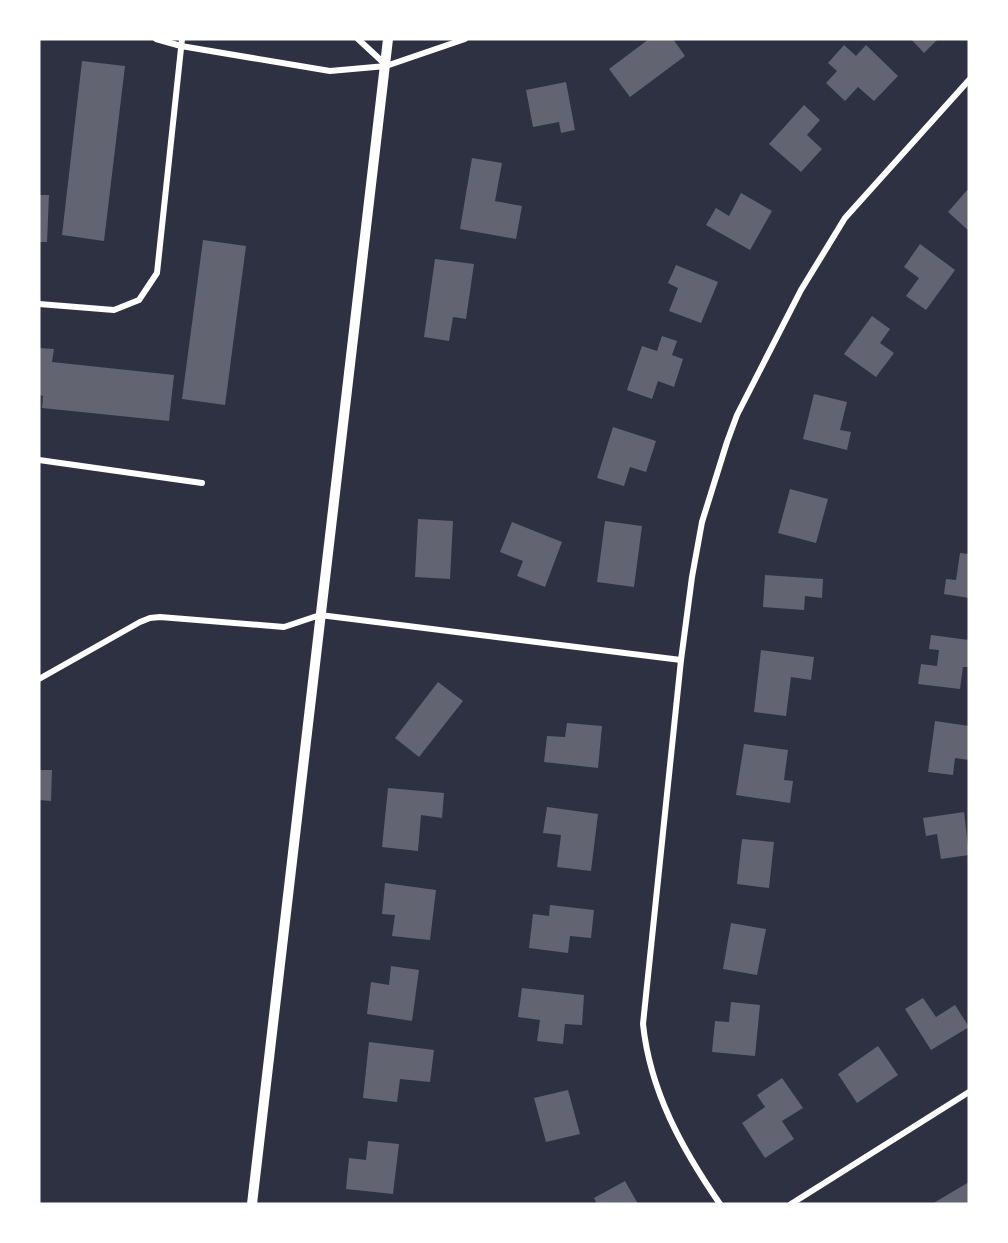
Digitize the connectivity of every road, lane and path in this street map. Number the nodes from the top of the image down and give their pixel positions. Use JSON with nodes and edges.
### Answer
{"nodes":[{"id":1,"x":156,"y":39,"type":"edge"},
{"id":2,"x":358,"y":39,"type":"edge"},
{"id":3,"x":388,"y":39,"type":"edge"},
{"id":4,"x":465,"y":39,"type":"edge"},
{"id":5,"x":181,"y":43,"type":"edge"},
{"id":6,"x":386,"y":66,"type":"junction"},
{"id":7,"x":969,"y":80,"type":"edge"},
{"id":8,"x":39,"y":304,"type":"edge"},
{"id":9,"x":39,"y":460,"type":"edge"},
{"id":10,"x":202,"y":483,"type":"dead end"},
{"id":11,"x":320,"y":615,"type":"junction"},
{"id":12,"x":681,"y":660,"type":"junction"},
{"id":13,"x":39,"y":679,"type":"edge"},
{"id":14,"x":969,"y":1092,"type":"edge"},
{"id":15,"x":252,"y":1204,"type":"edge"},
{"id":16,"x":720,"y":1204,"type":"edge"},
{"id":17,"x":791,"y":1204,"type":"edge"}],
"edges":[{"from":1,"to":5,"type":"street"},
{"from":2,"to":6,"type":"street"},
{"from":3,"to":6,"type":"street"},
{"from":4,"to":6,"type":"street"},
{"from":5,"to":6,"type":"street"},
{"from":5,"to":8,"type":"street"},
{"from":6,"to":11,"type":"street"},
{"from":7,"to":12,"type":"street"},
{"from":9,"to":10,"type":"street"},
{"from":11,"to":12,"type":"street"},
{"from":11,"to":13,"type":"street"},
{"from":11,"to":15,"type":"street"},
{"from":12,"to":16,"type":"street"},
{"from":14,"to":17,"type":"street"}]}
